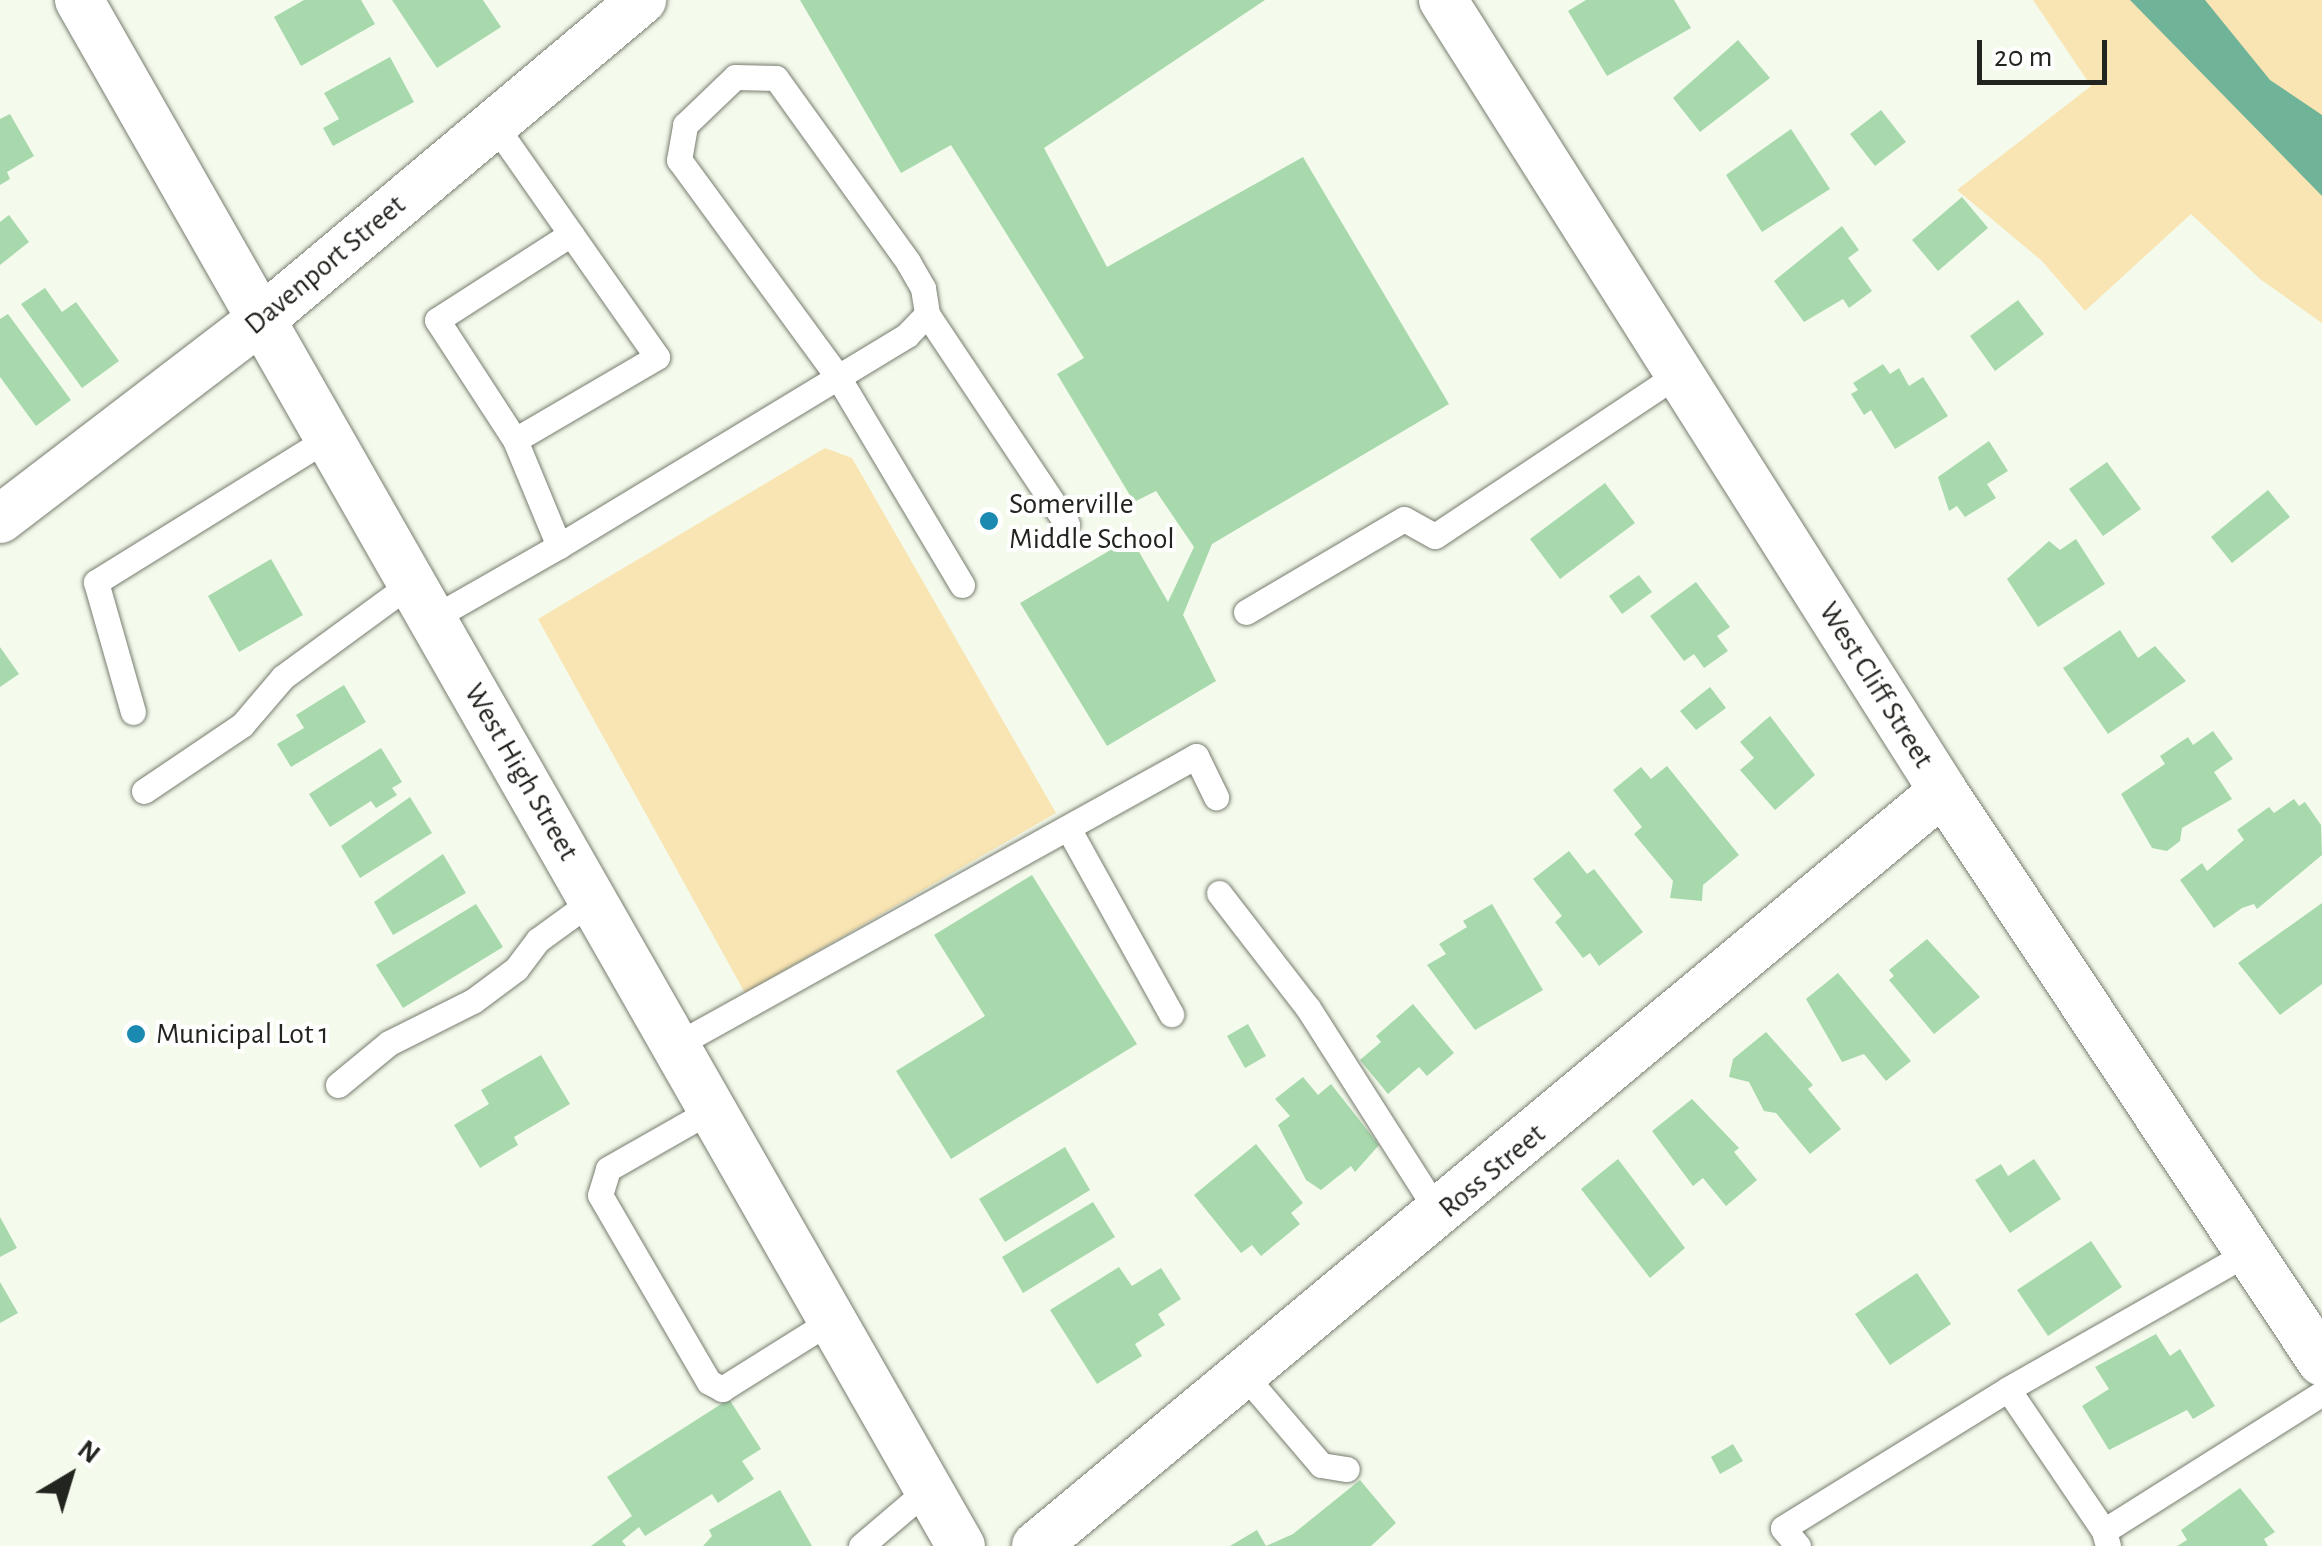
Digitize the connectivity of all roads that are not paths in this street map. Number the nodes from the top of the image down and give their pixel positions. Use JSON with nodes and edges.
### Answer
{"nodes":[{"id":1,"x":79,"y":0,"type":"edge"},
{"id":2,"x":642,"y":0,"type":"edge"},
{"id":3,"x":1443,"y":0,"type":"edge"},
{"id":4,"x":494,"y":124,"type":"junction"},
{"id":5,"x":571,"y":234,"type":"junction"},
{"id":6,"x":926,"y":314,"type":"junction"},
{"id":7,"x":262,"y":318,"type":"junction"},
{"id":8,"x":1678,"y":374,"type":"junction"},
{"id":9,"x":838,"y":376,"type":"junction"},
{"id":10,"x":330,"y":438,"type":"junction"},
{"id":11,"x":515,"y":440,"type":"junction"},
{"id":12,"x":0,"y":519,"type":"edge"},
{"id":13,"x":1066,"y":524,"type":"dead end"},
{"id":14,"x":559,"y":546,"type":"junction"},
{"id":15,"x":962,"y":584,"type":"dead end"},
{"id":16,"x":423,"y":600,"type":"junction"},
{"id":17,"x":1246,"y":612,"type":"dead end"},
{"id":18,"x":133,"y":712,"type":"dead end"},
{"id":19,"x":144,"y":791,"type":"dead end"},
{"id":20,"x":1943,"y":791,"type":"junction"},
{"id":21,"x":1216,"y":797,"type":"dead end"},
{"id":22,"x":1068,"y":828,"type":"junction"},
{"id":23,"x":1219,"y":893,"type":"dead end"},
{"id":24,"x":593,"y":900,"type":"junction"},
{"id":25,"x":1171,"y":1014,"type":"dead end"},
{"id":26,"x":676,"y":1045,"type":"junction"},
{"id":27,"x":338,"y":1085,"type":"dead end"},
{"id":28,"x":712,"y":1109,"type":"junction"},
{"id":29,"x":1440,"y":1215,"type":"junction"},
{"id":30,"x":2249,"y":1252,"type":"junction"},
{"id":31,"x":832,"y":1320,"type":"junction"},
{"id":32,"x":2322,"y":1362,"type":"edge"},
{"id":33,"x":1245,"y":1376,"type":"junction"},
{"id":34,"x":2008,"y":1390,"type":"junction"},
{"id":35,"x":2322,"y":1394,"type":"edge"},
{"id":36,"x":1347,"y":1469,"type":"dead end"},
{"id":37,"x":928,"y":1489,"type":"junction"},
{"id":38,"x":2106,"y":1538,"type":"edge"},
{"id":39,"x":861,"y":1546,"type":"edge"},
{"id":40,"x":961,"y":1546,"type":"edge"},
{"id":41,"x":1036,"y":1546,"type":"edge"},
{"id":42,"x":1798,"y":1546,"type":"edge"}],
"edges":[{"from":1,"to":7,"type":"street","name":"West High Street"},
{"from":2,"to":4,"type":"street","name":"Davenport Street"},
{"from":3,"to":8,"type":"street","name":"West Cliff Street"},
{"from":4,"to":5,"type":"lane"},
{"from":4,"to":7,"type":"street","name":"Davenport Street"},
{"from":5,"to":11,"type":"lane"},
{"from":5,"to":11,"type":"lane"},
{"from":6,"to":9,"type":"lane"},
{"from":6,"to":9,"type":"lane"},
{"from":6,"to":13,"type":"lane"},
{"from":7,"to":10,"type":"street","name":"West High Street"},
{"from":7,"to":12,"type":"street","name":"Davenport Street"},
{"from":8,"to":17,"type":"lane"},
{"from":8,"to":20,"type":"street","name":"West Cliff Street"},
{"from":9,"to":14,"type":"lane"},
{"from":9,"to":15,"type":"lane"},
{"from":10,"to":16,"type":"street","name":"West High Street"},
{"from":10,"to":18,"type":"lane"},
{"from":11,"to":14,"type":"lane"},
{"from":14,"to":16,"type":"lane"},
{"from":16,"to":19,"type":"lane"},
{"from":16,"to":24,"type":"street","name":"West High Street"},
{"from":20,"to":29,"type":"street","name":"Ross Street"},
{"from":20,"to":30,"type":"street","name":"West Cliff Street"},
{"from":21,"to":22,"type":"lane"},
{"from":22,"to":25,"type":"lane"},
{"from":22,"to":26,"type":"lane"},
{"from":23,"to":29,"type":"lane"},
{"from":24,"to":26,"type":"street","name":"West High Street"},
{"from":24,"to":27,"type":"lane"},
{"from":26,"to":28,"type":"street","name":"West High Street"},
{"from":28,"to":31,"type":"street","name":"West High Street"},
{"from":28,"to":31,"type":"lane"},
{"from":29,"to":33,"type":"street","name":"Ross Street"},
{"from":30,"to":32,"type":"street","name":"West Cliff Street"},
{"from":30,"to":34,"type":"lane"},
{"from":31,"to":37,"type":"street","name":"West High Street"},
{"from":33,"to":36,"type":"lane"},
{"from":33,"to":41,"type":"street","name":"Ross Street"},
{"from":34,"to":38,"type":"lane"},
{"from":34,"to":42,"type":"lane"},
{"from":35,"to":38,"type":"lane"},
{"from":37,"to":39,"type":"lane"},
{"from":37,"to":40,"type":"street","name":"West High Street"}]}
